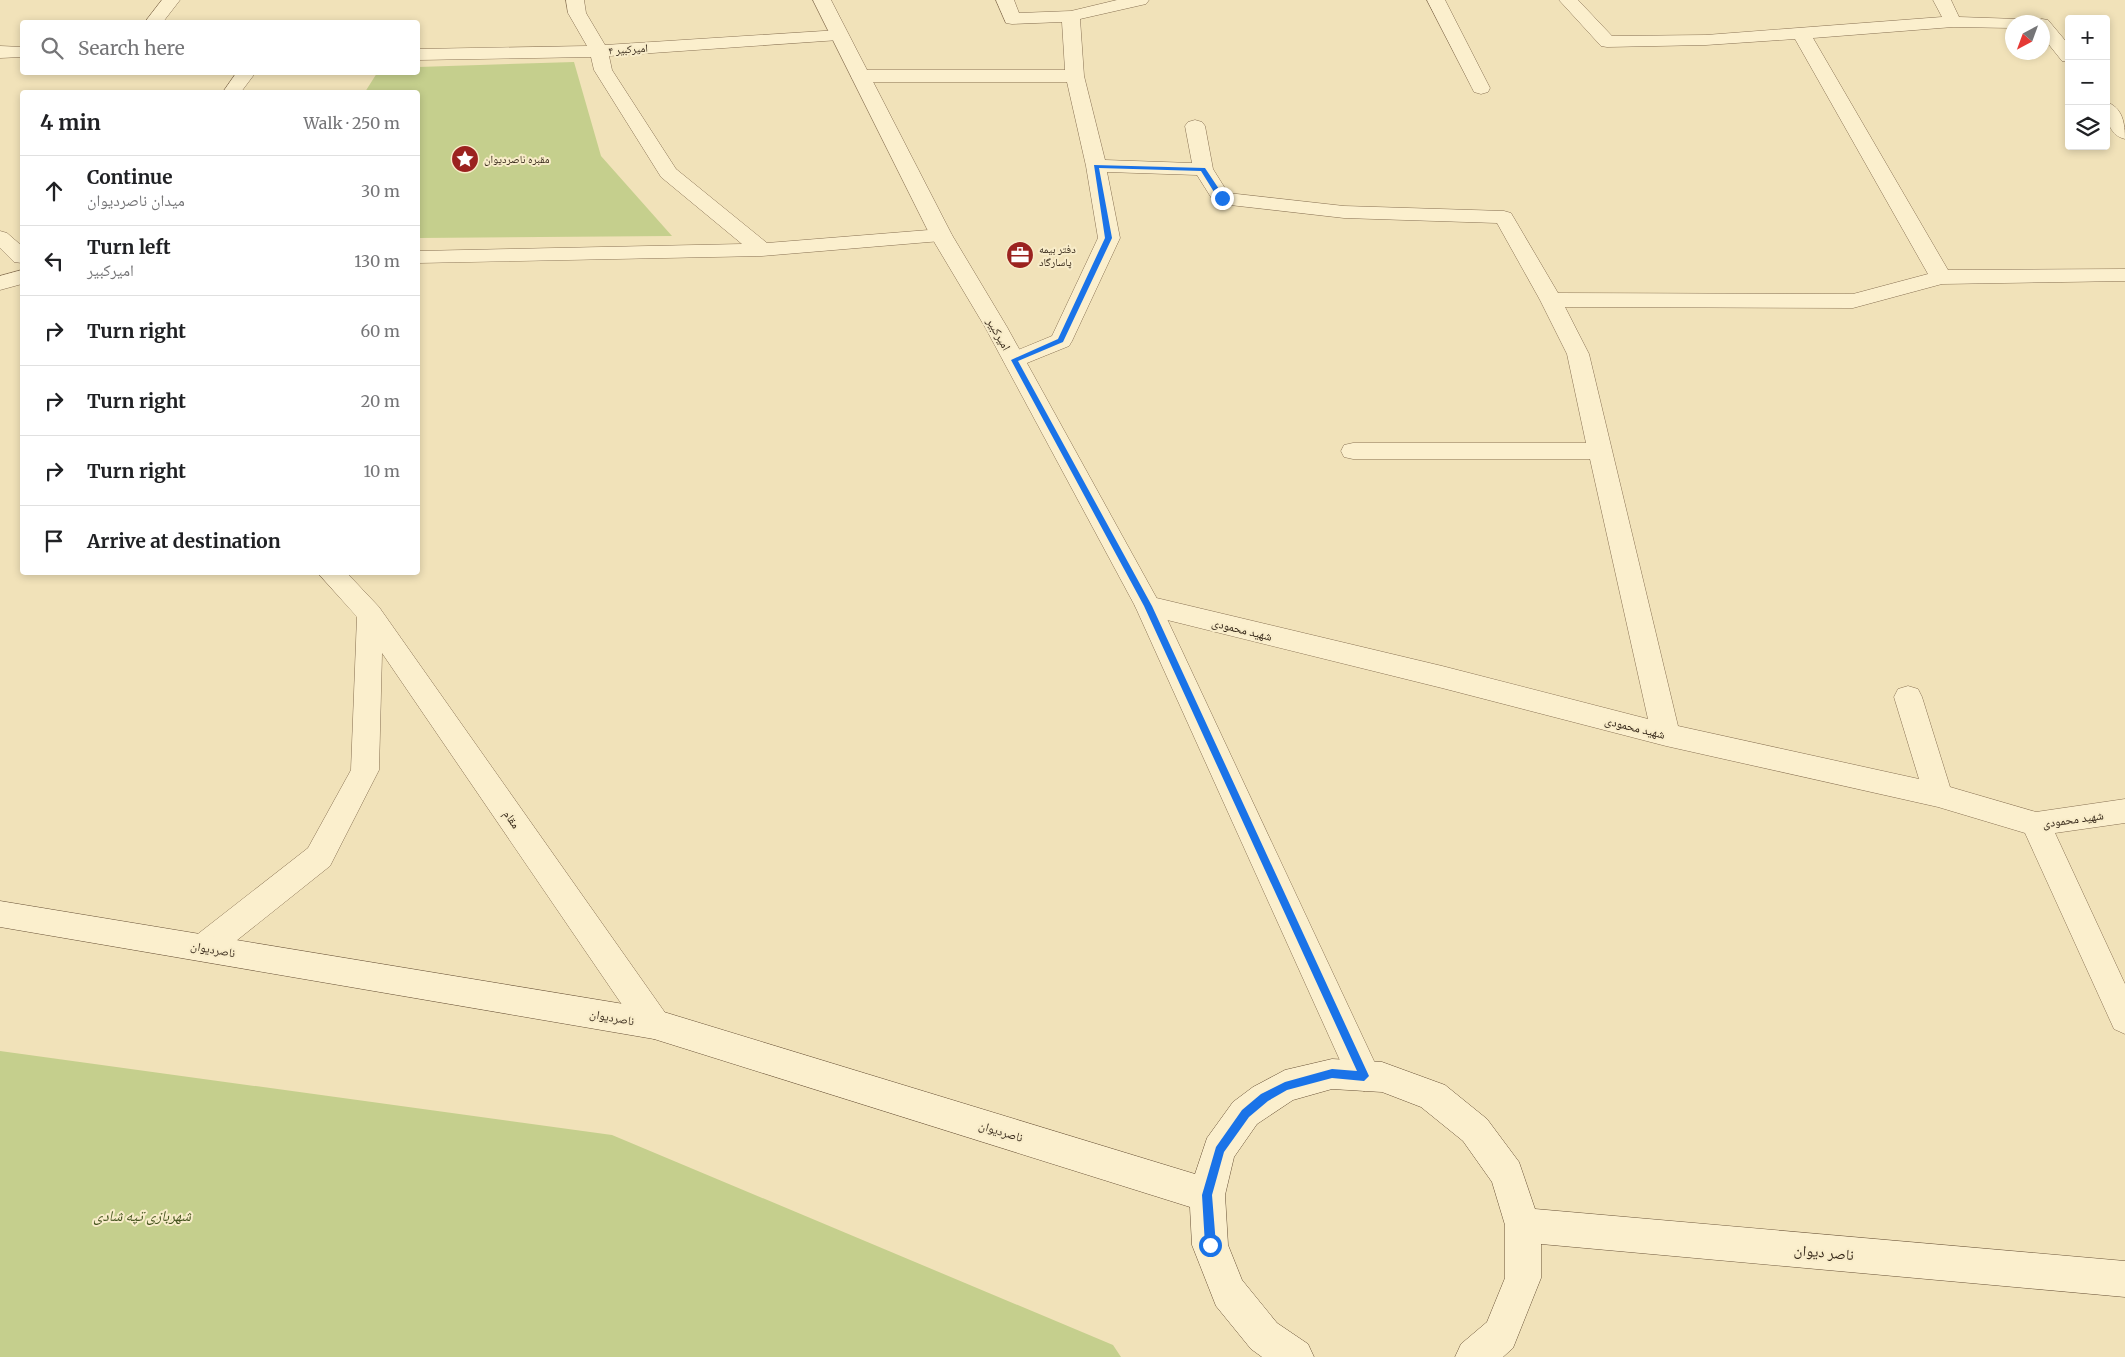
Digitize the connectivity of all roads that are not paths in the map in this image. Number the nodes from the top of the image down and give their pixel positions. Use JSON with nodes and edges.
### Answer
{"nodes":[{"id":1,"x":171,"y":0,"type":"edge"},
{"id":2,"x":575,"y":0,"type":"edge"},
{"id":3,"x":822,"y":0,"type":"edge"},
{"id":4,"x":1005,"y":0,"type":"edge"},
{"id":5,"x":1140,"y":0,"type":"edge"},
{"id":6,"x":1436,"y":0,"type":"edge"},
{"id":7,"x":1568,"y":0,"type":"edge"},
{"id":8,"x":1942,"y":0,"type":"edge"},
{"id":9,"x":1071,"y":16,"type":"junction"},
{"id":10,"x":156,"y":20,"type":"edge"},
{"id":11,"x":1952,"y":22,"type":"junction"},
{"id":12,"x":2005,"y":23,"type":"edge"},
{"id":13,"x":1801,"y":33,"type":"junction"},
{"id":14,"x":2050,"y":34,"type":"edge"},
{"id":15,"x":839,"y":35,"type":"junction"},
{"id":16,"x":599,"y":51,"type":"junction"},
{"id":17,"x":0,"y":52,"type":"edge"},
{"id":18,"x":20,"y":52,"type":"edge"},
{"id":19,"x":2065,"y":52,"type":"edge"},
{"id":20,"x":420,"y":56,"type":"edge"},
{"id":21,"x":245,"y":75,"type":"edge"},
{"id":22,"x":860,"y":76,"type":"junction"},
{"id":23,"x":1075,"y":76,"type":"junction"},
{"id":24,"x":1481,"y":88,"type":"dead end"},
{"id":25,"x":234,"y":90,"type":"edge"},
{"id":26,"x":2110,"y":113,"type":"edge"},
{"id":27,"x":1194,"y":126,"type":"dead end"},
{"id":28,"x":2125,"y":133,"type":"edge"},
{"id":29,"x":1096,"y":166,"type":"junction"},
{"id":30,"x":1203,"y":169,"type":"junction"},
{"id":31,"x":942,"y":235,"type":"junction"},
{"id":32,"x":0,"y":237,"type":"edge"},
{"id":33,"x":762,"y":250,"type":"junction"},
{"id":34,"x":20,"y":255,"type":"edge"},
{"id":35,"x":420,"y":257,"type":"edge"},
{"id":36,"x":2125,"y":275,"type":"edge"},
{"id":37,"x":1941,"y":277,"type":"junction"},
{"id":38,"x":20,"y":278,"type":"edge"},
{"id":39,"x":0,"y":283,"type":"edge"},
{"id":40,"x":1551,"y":300,"type":"junction"},
{"id":41,"x":1014,"y":360,"type":"junction"},
{"id":42,"x":1352,"y":451,"type":"dead end"},
{"id":43,"x":1600,"y":451,"type":"junction"},
{"id":44,"x":333,"y":575,"type":"edge"},
{"id":45,"x":1148,"y":606,"type":"junction"},
{"id":46,"x":370,"y":614,"type":"junction"},
{"id":47,"x":1908,"y":697,"type":"dead end"},
{"id":48,"x":1666,"y":735,"type":"junction"},
{"id":49,"x":1938,"y":795,"type":"junction"},
{"id":50,"x":2125,"y":811,"type":"edge"},
{"id":51,"x":2036,"y":824,"type":"junction"},
{"id":52,"x":0,"y":914,"type":"edge"},
{"id":53,"x":205,"y":947,"type":"junction"},
{"id":54,"x":2125,"y":1019,"type":"edge"},
{"id":55,"x":654,"y":1024,"type":"junction"},
{"id":56,"x":1364,"y":1076,"type":"junction"},
{"id":57,"x":1207,"y":1195,"type":"junction"},
{"id":58,"x":1523,"y":1225,"type":"junction"},
{"id":59,"x":2125,"y":1278,"type":"edge"},
{"id":60,"x":1295,"y":1357,"type":"edge"},
{"id":61,"x":1474,"y":1357,"type":"edge"}],
"edges":[{"from":1,"to":10,"type":"street"},
{"from":2,"to":16,"type":"street"},
{"from":3,"to":15,"type":"street","name":"امیرکبیر"},
{"from":4,"to":9,"type":"street"},
{"from":5,"to":9,"type":"street"},
{"from":6,"to":24,"type":"street"},
{"from":7,"to":13,"type":"street"},
{"from":8,"to":11,"type":"street"},
{"from":9,"to":23,"type":"street"},
{"from":11,"to":12,"type":"street"},
{"from":11,"to":13,"type":"street"},
{"from":13,"to":37,"type":"street"},
{"from":14,"to":19,"type":"street"},
{"from":15,"to":16,"type":"street","name":"امیرکبیر ۴"},
{"from":15,"to":22,"type":"street","name":"امیرکبیر"},
{"from":16,"to":20,"type":"street","name":"امیرکبیر ۴"},
{"from":16,"to":33,"type":"street"},
{"from":17,"to":18,"type":"street"},
{"from":21,"to":25,"type":"street"},
{"from":22,"to":23,"type":"street"},
{"from":22,"to":31,"type":"street","name":"امیرکبیر"},
{"from":23,"to":29,"type":"street"},
{"from":26,"to":28,"type":"street"},
{"from":27,"to":30,"type":"street"},
{"from":29,"to":30,"type":"street"},
{"from":29,"to":41,"type":"street"},
{"from":30,"to":40,"type":"street"},
{"from":31,"to":33,"type":"street"},
{"from":31,"to":41,"type":"street","name":"امیرکبیر"},
{"from":32,"to":34,"type":"street"},
{"from":33,"to":35,"type":"street"},
{"from":36,"to":37,"type":"street"},
{"from":37,"to":40,"type":"street"},
{"from":38,"to":39,"type":"street"},
{"from":40,"to":43,"type":"street"},
{"from":41,"to":45,"type":"street","name":"امیرکبیر"},
{"from":42,"to":43,"type":"street"},
{"from":43,"to":48,"type":"street"},
{"from":44,"to":46,"type":"street","name":"مقام"},
{"from":45,"to":48,"type":"street","name":"شهید محمودی"},
{"from":45,"to":56,"type":"street","name":"امیرکبیر"},
{"from":46,"to":53,"type":"street"},
{"from":46,"to":55,"type":"street","name":"مقام"},
{"from":47,"to":49,"type":"street"},
{"from":48,"to":49,"type":"street","name":"شهید محمودی"},
{"from":49,"to":51,"type":"street","name":"شهید محمودی"},
{"from":50,"to":51,"type":"street","name":"شهید محمودی"},
{"from":51,"to":54,"type":"street"},
{"from":52,"to":53,"type":"street","name":"ناصردیوان"},
{"from":53,"to":55,"type":"street","name":"ناصردیوان"},
{"from":55,"to":57,"type":"street","name":"ناصردیوان"},
{"from":56,"to":57,"type":"street"},
{"from":56,"to":58,"type":"street"},
{"from":57,"to":60,"type":"street"},
{"from":58,"to":59,"type":"street","name":"ناصر دیوان"},
{"from":58,"to":61,"type":"street"}]}
